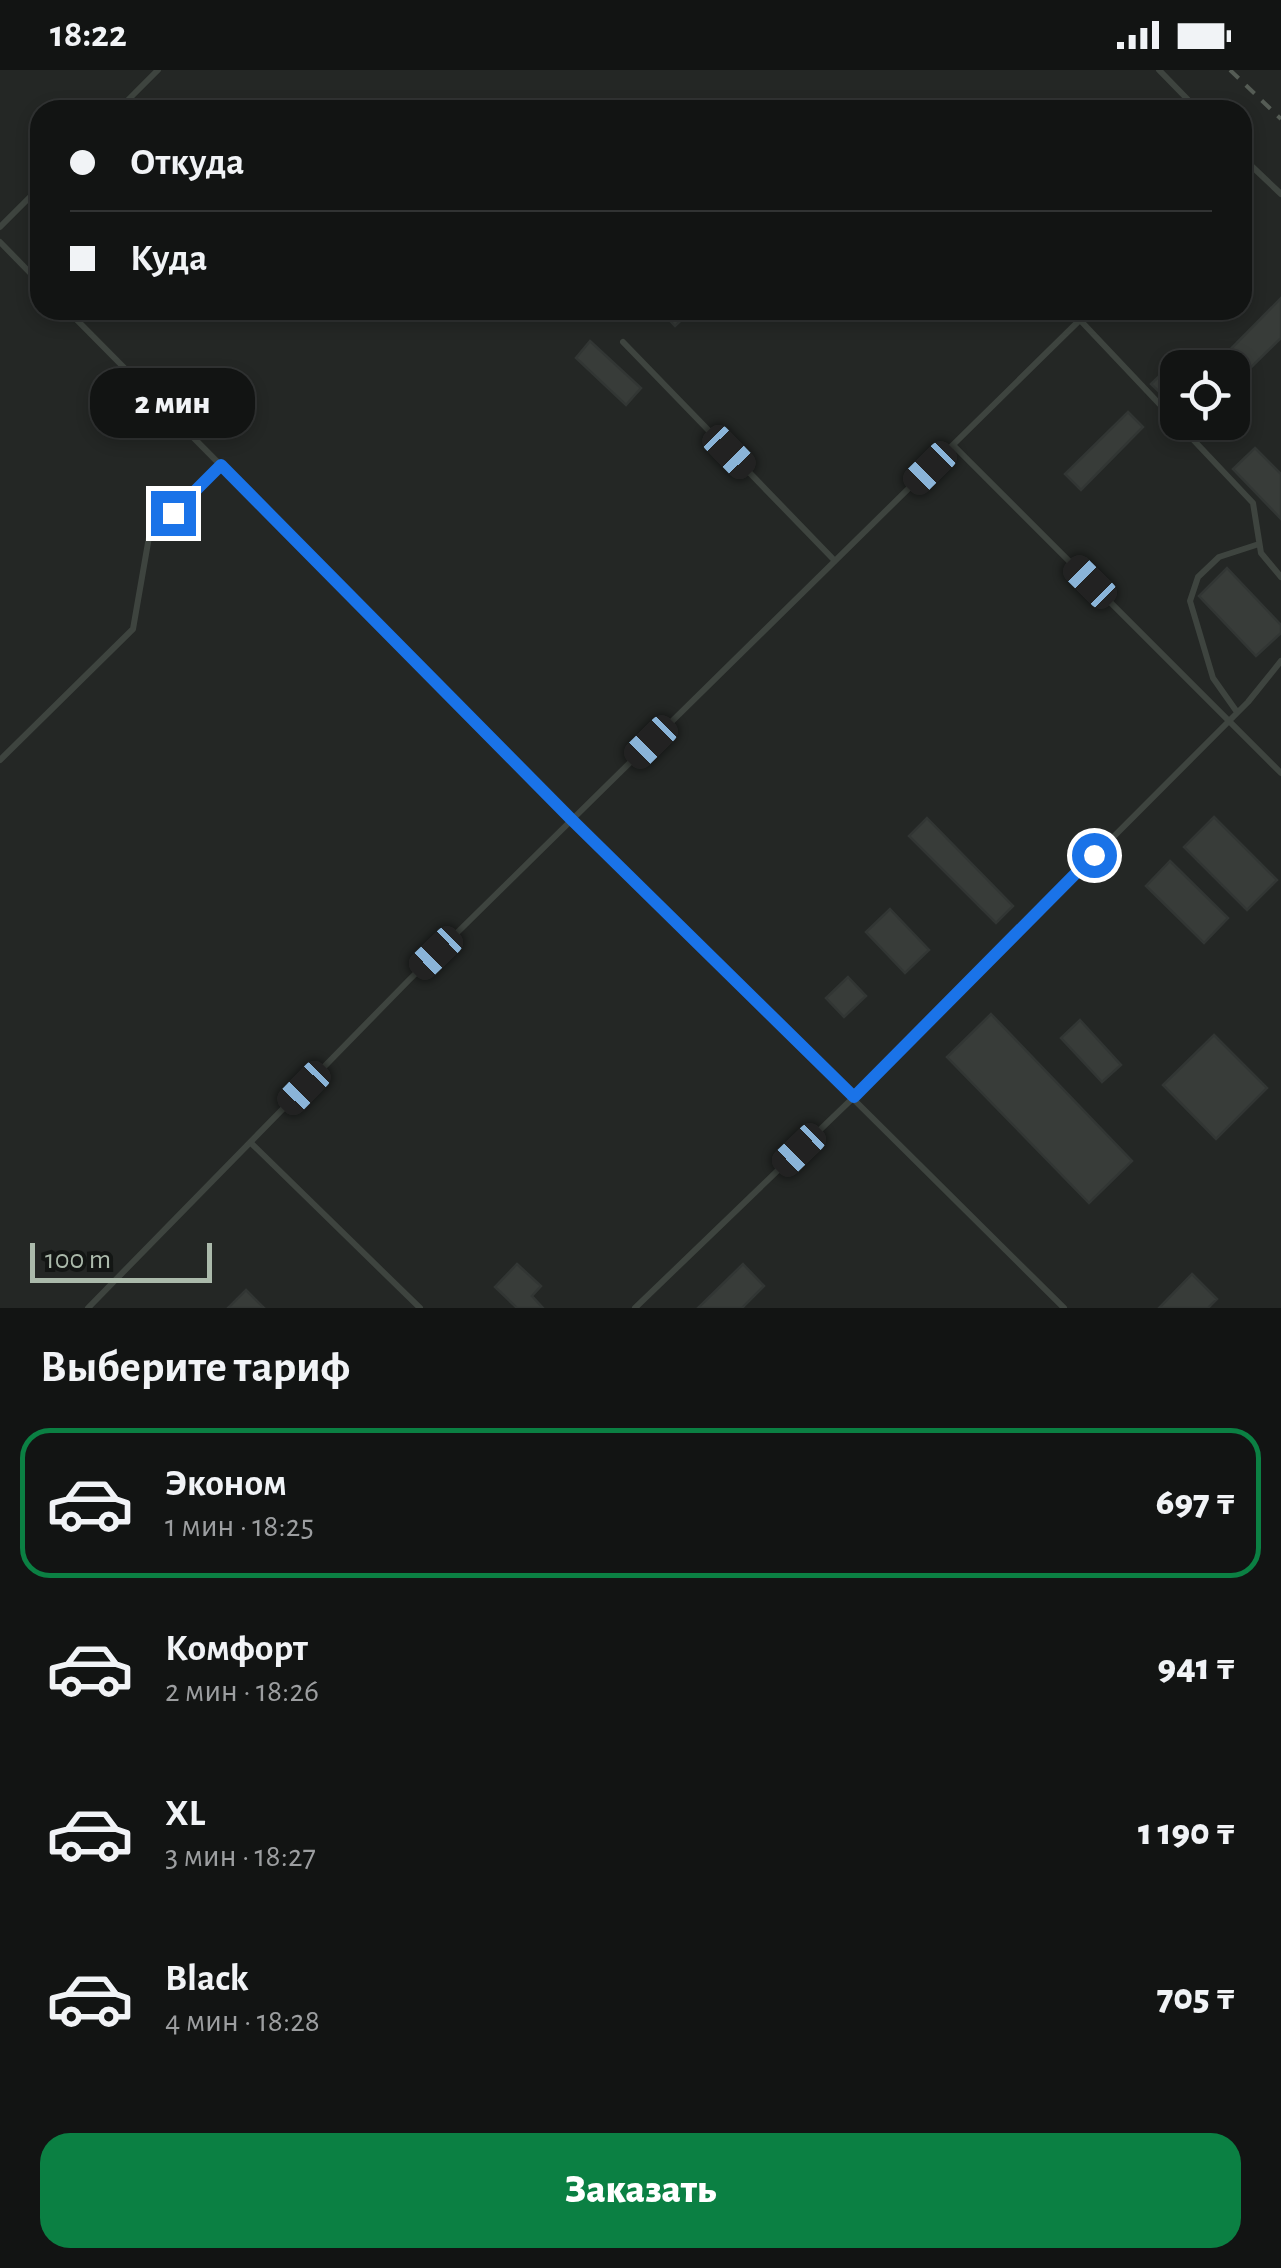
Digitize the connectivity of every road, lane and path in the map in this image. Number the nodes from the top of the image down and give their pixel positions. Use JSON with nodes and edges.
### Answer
{"nodes":[{"id":1,"x":158,"y":70,"type":"edge"},
{"id":2,"x":1159,"y":70,"type":"edge"},
{"id":3,"x":128,"y":100,"type":"edge"},
{"id":4,"x":1188,"y":100,"type":"edge"},
{"id":5,"x":1252,"y":167,"type":"edge"},
{"id":6,"x":1281,"y":194,"type":"edge"},
{"id":7,"x":30,"y":197,"type":"edge"},
{"id":8,"x":0,"y":227,"type":"edge"},
{"id":9,"x":0,"y":242,"type":"edge"},
{"id":10,"x":30,"y":273,"type":"edge"},
{"id":11,"x":77,"y":320,"type":"edge"},
{"id":12,"x":1080,"y":320,"type":"joint"},
{"id":13,"x":623,"y":342,"type":"dead end"},
{"id":14,"x":953,"y":444,"type":"junction"},
{"id":15,"x":221,"y":465,"type":"junction"},
{"id":16,"x":1258,"y":544,"type":"junction"},
{"id":17,"x":835,"y":560,"type":"junction"},
{"id":18,"x":1281,"y":577,"type":"edge"},
{"id":19,"x":1281,"y":661,"type":"edge"},
{"id":20,"x":1237,"y":712,"type":"junction"},
{"id":21,"x":1228,"y":720,"type":"junction"},
{"id":22,"x":0,"y":760,"type":"edge"},
{"id":23,"x":1281,"y":773,"type":"edge"},
{"id":24,"x":572,"y":820,"type":"junction"},
{"id":25,"x":854,"y":1097,"type":"junction"},
{"id":26,"x":251,"y":1142,"type":"junction"},
{"id":27,"x":88,"y":1308,"type":"edge"},
{"id":28,"x":420,"y":1308,"type":"edge"},
{"id":29,"x":636,"y":1308,"type":"edge"},
{"id":30,"x":1064,"y":1308,"type":"edge"}],
"edges":[{"from":1,"to":3,"type":"lane"},
{"from":2,"to":4,"type":"lane"},
{"from":5,"to":6,"type":"lane"},
{"from":7,"to":8,"type":"lane"},
{"from":9,"to":10,"type":"lane"},
{"from":11,"to":15,"type":"lane"},
{"from":12,"to":14,"type":"lane"},
{"from":12,"to":16,"type":"lane"},
{"from":13,"to":17,"type":"lane"},
{"from":14,"to":17,"type":"lane"},
{"from":14,"to":21,"type":"lane"},
{"from":15,"to":22,"type":"lane"},
{"from":15,"to":24,"type":"lane"},
{"from":16,"to":18,"type":"lane"},
{"from":16,"to":20,"type":"lane"},
{"from":17,"to":24,"type":"lane"},
{"from":19,"to":20,"type":"lane"},
{"from":20,"to":21,"type":"lane"},
{"from":21,"to":23,"type":"lane"},
{"from":21,"to":25,"type":"lane"},
{"from":24,"to":25,"type":"lane"},
{"from":24,"to":26,"type":"lane"},
{"from":25,"to":29,"type":"lane"},
{"from":25,"to":30,"type":"lane"},
{"from":26,"to":27,"type":"lane"},
{"from":26,"to":28,"type":"lane"}]}
